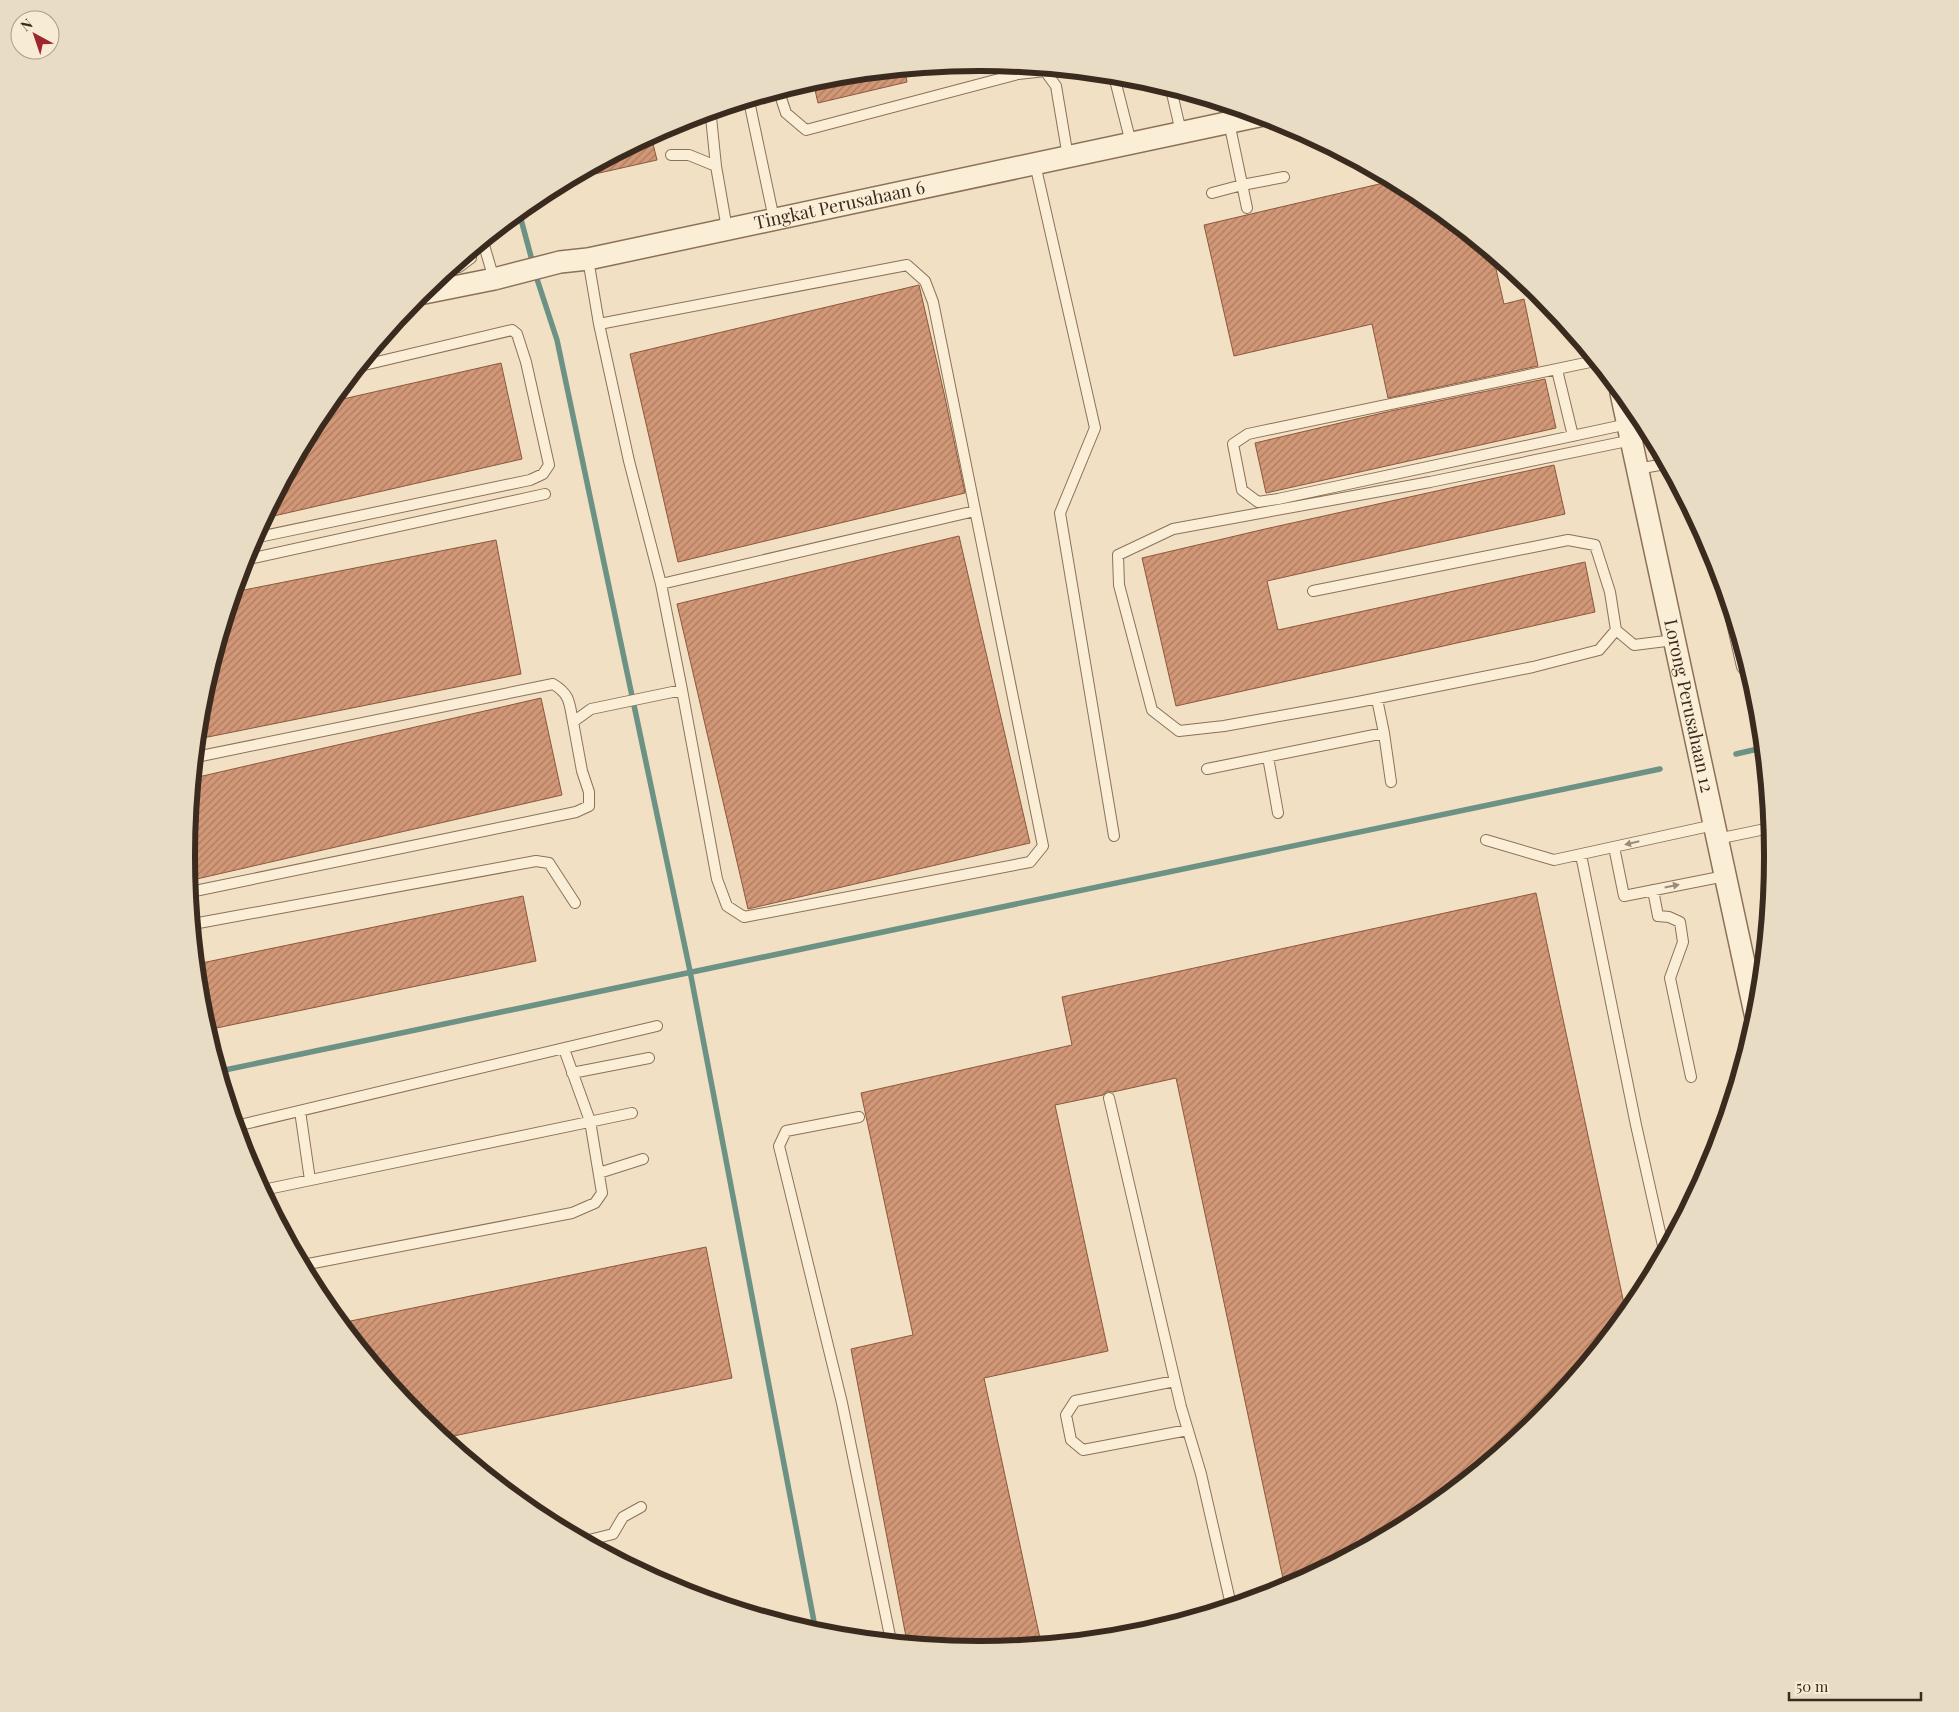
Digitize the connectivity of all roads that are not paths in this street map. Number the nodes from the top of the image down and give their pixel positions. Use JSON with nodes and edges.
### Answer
{"nodes":[{"id":1,"x":1028,"y":73,"type":"edge"},
{"id":2,"x":1048,"y":75,"type":"edge"},
{"id":3,"x":1116,"y":83,"type":"edge"},
{"id":4,"x":1173,"y":95,"type":"edge"},
{"id":5,"x":781,"y":97,"type":"edge"},
{"id":6,"x":750,"y":106,"type":"edge"},
{"id":7,"x":1247,"y":118,"type":"edge"},
{"id":8,"x":711,"y":119,"type":"edge"},
{"id":9,"x":1229,"y":122,"type":"junction"},
{"id":10,"x":1181,"y":132,"type":"junction"},
{"id":11,"x":1131,"y":143,"type":"junction"},
{"id":12,"x":670,"y":155,"type":"dead end"},
{"id":13,"x":1068,"y":157,"type":"junction"},
{"id":14,"x":1035,"y":164,"type":"junction"},
{"id":15,"x":716,"y":166,"type":"junction"},
{"id":16,"x":1284,"y":177,"type":"dead end"},
{"id":17,"x":1242,"y":184,"type":"junction"},
{"id":18,"x":1212,"y":193,"type":"dead end"},
{"id":19,"x":1247,"y":208,"type":"dead end"},
{"id":20,"x":774,"y":219,"type":"junction"},
{"id":21,"x":727,"y":229,"type":"junction"},
{"id":22,"x":485,"y":247,"type":"edge"},
{"id":23,"x":588,"y":258,"type":"junction"},
{"id":24,"x":494,"y":279,"type":"junction"},
{"id":25,"x":436,"y":291,"type":"edge"},
{"id":26,"x":598,"y":324,"type":"junction"},
{"id":27,"x":1589,"y":362,"type":"edge"},
{"id":28,"x":368,"y":364,"type":"edge"},
{"id":29,"x":1557,"y":370,"type":"junction"},
{"id":30,"x":1625,"y":410,"type":"edge"},
{"id":31,"x":1630,"y":432,"type":"junction"},
{"id":32,"x":1573,"y":436,"type":"junction"},
{"id":33,"x":1660,"y":465,"type":"edge"},
{"id":34,"x":1637,"y":469,"type":"junction"},
{"id":35,"x":545,"y":494,"type":"dead end"},
{"id":36,"x":975,"y":511,"type":"junction"},
{"id":37,"x":263,"y":536,"type":"edge"},
{"id":38,"x":253,"y":558,"type":"edge"},
{"id":39,"x":661,"y":584,"type":"junction"},
{"id":40,"x":1313,"y":591,"type":"dead end"},
{"id":41,"x":1616,"y":630,"type":"junction"},
{"id":42,"x":1674,"y":640,"type":"junction"},
{"id":43,"x":682,"y":690,"type":"junction"},
{"id":44,"x":1377,"y":699,"type":"junction"},
{"id":45,"x":573,"y":722,"type":"junction"},
{"id":46,"x":1384,"y":732,"type":"junction"},
{"id":47,"x":201,"y":756,"type":"edge"},
{"id":48,"x":1268,"y":757,"type":"junction"},
{"id":49,"x":1207,"y":769,"type":"dead end"},
{"id":50,"x":1391,"y":782,"type":"dead end"},
{"id":51,"x":1278,"y":813,"type":"dead end"},
{"id":52,"x":1763,"y":828,"type":"edge"},
{"id":53,"x":1715,"y":832,"type":"junction"},
{"id":54,"x":1114,"y":836,"type":"dead end"},
{"id":55,"x":1486,"y":840,"type":"dead end"},
{"id":56,"x":1614,"y":847,"type":"junction"},
{"id":57,"x":1580,"y":855,"type":"junction"},
{"id":58,"x":1725,"y":876,"type":"junction"},
{"id":59,"x":1653,"y":890,"type":"junction"},
{"id":60,"x":196,"y":891,"type":"edge"},
{"id":61,"x":575,"y":903,"type":"dead end"},
{"id":62,"x":198,"y":923,"type":"edge"},
{"id":63,"x":1754,"y":982,"type":"edge"},
{"id":64,"x":657,"y":1026,"type":"dead end"},
{"id":65,"x":564,"y":1049,"type":"junction"},
{"id":66,"x":649,"y":1058,"type":"dead end"},
{"id":67,"x":572,"y":1073,"type":"junction"},
{"id":68,"x":1691,"y":1077,"type":"dead end"},
{"id":69,"x":1110,"y":1098,"type":"dead end"},
{"id":70,"x":300,"y":1111,"type":"junction"},
{"id":71,"x":632,"y":1113,"type":"dead end"},
{"id":72,"x":859,"y":1116,"type":"dead end"},
{"id":73,"x":590,"y":1121,"type":"junction"},
{"id":74,"x":242,"y":1125,"type":"edge"},
{"id":75,"x":644,"y":1159,"type":"dead end"},
{"id":76,"x":599,"y":1173,"type":"junction"},
{"id":77,"x":310,"y":1180,"type":"junction"},
{"id":78,"x":269,"y":1188,"type":"edge"},
{"id":79,"x":1662,"y":1242,"type":"edge"},
{"id":80,"x":310,"y":1264,"type":"edge"},
{"id":81,"x":1175,"y":1381,"type":"junction"},
{"id":82,"x":1188,"y":1430,"type":"junction"},
{"id":83,"x":642,"y":1507,"type":"dead end"},
{"id":84,"x":592,"y":1539,"type":"edge"},
{"id":85,"x":1230,"y":1600,"type":"edge"},
{"id":86,"x":890,"y":1635,"type":"edge"}],
"edges":[{"from":1,"to":5,"type":"lane"},
{"from":2,"to":13,"type":"lane"},
{"from":3,"to":11,"type":"lane"},
{"from":4,"to":10,"type":"lane"},
{"from":6,"to":20,"type":"lane"},
{"from":7,"to":9,"type":"street","name":"Tingkat Perusahaan 6"},
{"from":8,"to":15,"type":"lane"},
{"from":9,"to":10,"type":"street","name":"Tingkat Perusahaan 6"},
{"from":9,"to":17,"type":"lane"},
{"from":10,"to":11,"type":"street","name":"Tingkat Perusahaan 6"},
{"from":11,"to":13,"type":"street","name":"Tingkat Perusahaan 6"},
{"from":12,"to":15,"type":"lane"},
{"from":13,"to":14,"type":"street","name":"Tingkat Perusahaan 6"},
{"from":14,"to":20,"type":"street","name":"Tingkat Perusahaan 6"},
{"from":14,"to":54,"type":"lane"},
{"from":15,"to":21,"type":"lane"},
{"from":16,"to":17,"type":"lane"},
{"from":17,"to":18,"type":"lane"},
{"from":17,"to":19,"type":"lane"},
{"from":20,"to":21,"type":"street","name":"Tingkat Perusahaan 6"},
{"from":21,"to":23,"type":"street","name":"Tingkat Perusahaan 6"},
{"from":22,"to":24,"type":"lane"},
{"from":23,"to":24,"type":"street","name":"Tingkat Perusahaan 6"},
{"from":23,"to":26,"type":"lane"},
{"from":24,"to":25,"type":"street","name":"Tingkat Perusahaan 6"},
{"from":26,"to":36,"type":"lane"},
{"from":26,"to":39,"type":"lane"},
{"from":27,"to":29,"type":"lane"},
{"from":28,"to":37,"type":"lane"},
{"from":29,"to":32,"type":"lane"},
{"from":29,"to":32,"type":"lane"},
{"from":30,"to":31,"type":"street","name":"Lorong Perusahaan 12"},
{"from":31,"to":32,"type":"lane"},
{"from":31,"to":34,"type":"street","name":"Lorong Perusahaan 12"},
{"from":31,"to":44,"type":"lane"},
{"from":33,"to":34,"type":"lane"},
{"from":34,"to":42,"type":"street","name":"Lorong Perusahaan 12"},
{"from":35,"to":38,"type":"lane"},
{"from":36,"to":39,"type":"lane"},
{"from":36,"to":43,"type":"lane"},
{"from":39,"to":43,"type":"lane"},
{"from":40,"to":41,"type":"lane"},
{"from":41,"to":42,"type":"lane"},
{"from":41,"to":44,"type":"lane"},
{"from":42,"to":53,"type":"street","name":"Lorong Perusahaan 12"},
{"from":43,"to":45,"type":"lane"},
{"from":44,"to":46,"type":"lane"},
{"from":45,"to":47,"type":"lane"},
{"from":45,"to":60,"type":"lane"},
{"from":46,"to":48,"type":"lane"},
{"from":46,"to":50,"type":"lane"},
{"from":48,"to":49,"type":"lane"},
{"from":48,"to":51,"type":"lane"},
{"from":52,"to":53,"type":"lane"},
{"from":53,"to":56,"type":"lane","one_way":true},
{"from":53,"to":58,"type":"street","name":"Lorong Perusahaan 12"},
{"from":55,"to":57,"type":"lane"},
{"from":56,"to":57,"type":"lane"},
{"from":56,"to":59,"type":"lane"},
{"from":57,"to":79,"type":"lane"},
{"from":59,"to":58,"type":"lane","one_way":true},
{"from":58,"to":63,"type":"street","name":"Lorong Perusahaan 12"},
{"from":59,"to":68,"type":"lane"},
{"from":61,"to":62,"type":"lane"},
{"from":64,"to":65,"type":"lane"},
{"from":65,"to":67,"type":"lane"},
{"from":65,"to":70,"type":"lane"},
{"from":66,"to":67,"type":"lane"},
{"from":67,"to":73,"type":"lane"},
{"from":69,"to":81,"type":"lane"},
{"from":70,"to":74,"type":"lane"},
{"from":70,"to":77,"type":"lane"},
{"from":71,"to":73,"type":"lane"},
{"from":72,"to":86,"type":"lane"},
{"from":73,"to":76,"type":"lane"},
{"from":73,"to":77,"type":"lane"},
{"from":75,"to":76,"type":"lane"},
{"from":76,"to":80,"type":"lane"},
{"from":77,"to":78,"type":"lane"},
{"from":81,"to":82,"type":"lane"},
{"from":81,"to":82,"type":"lane"},
{"from":82,"to":85,"type":"lane"},
{"from":83,"to":84,"type":"lane"}]}
